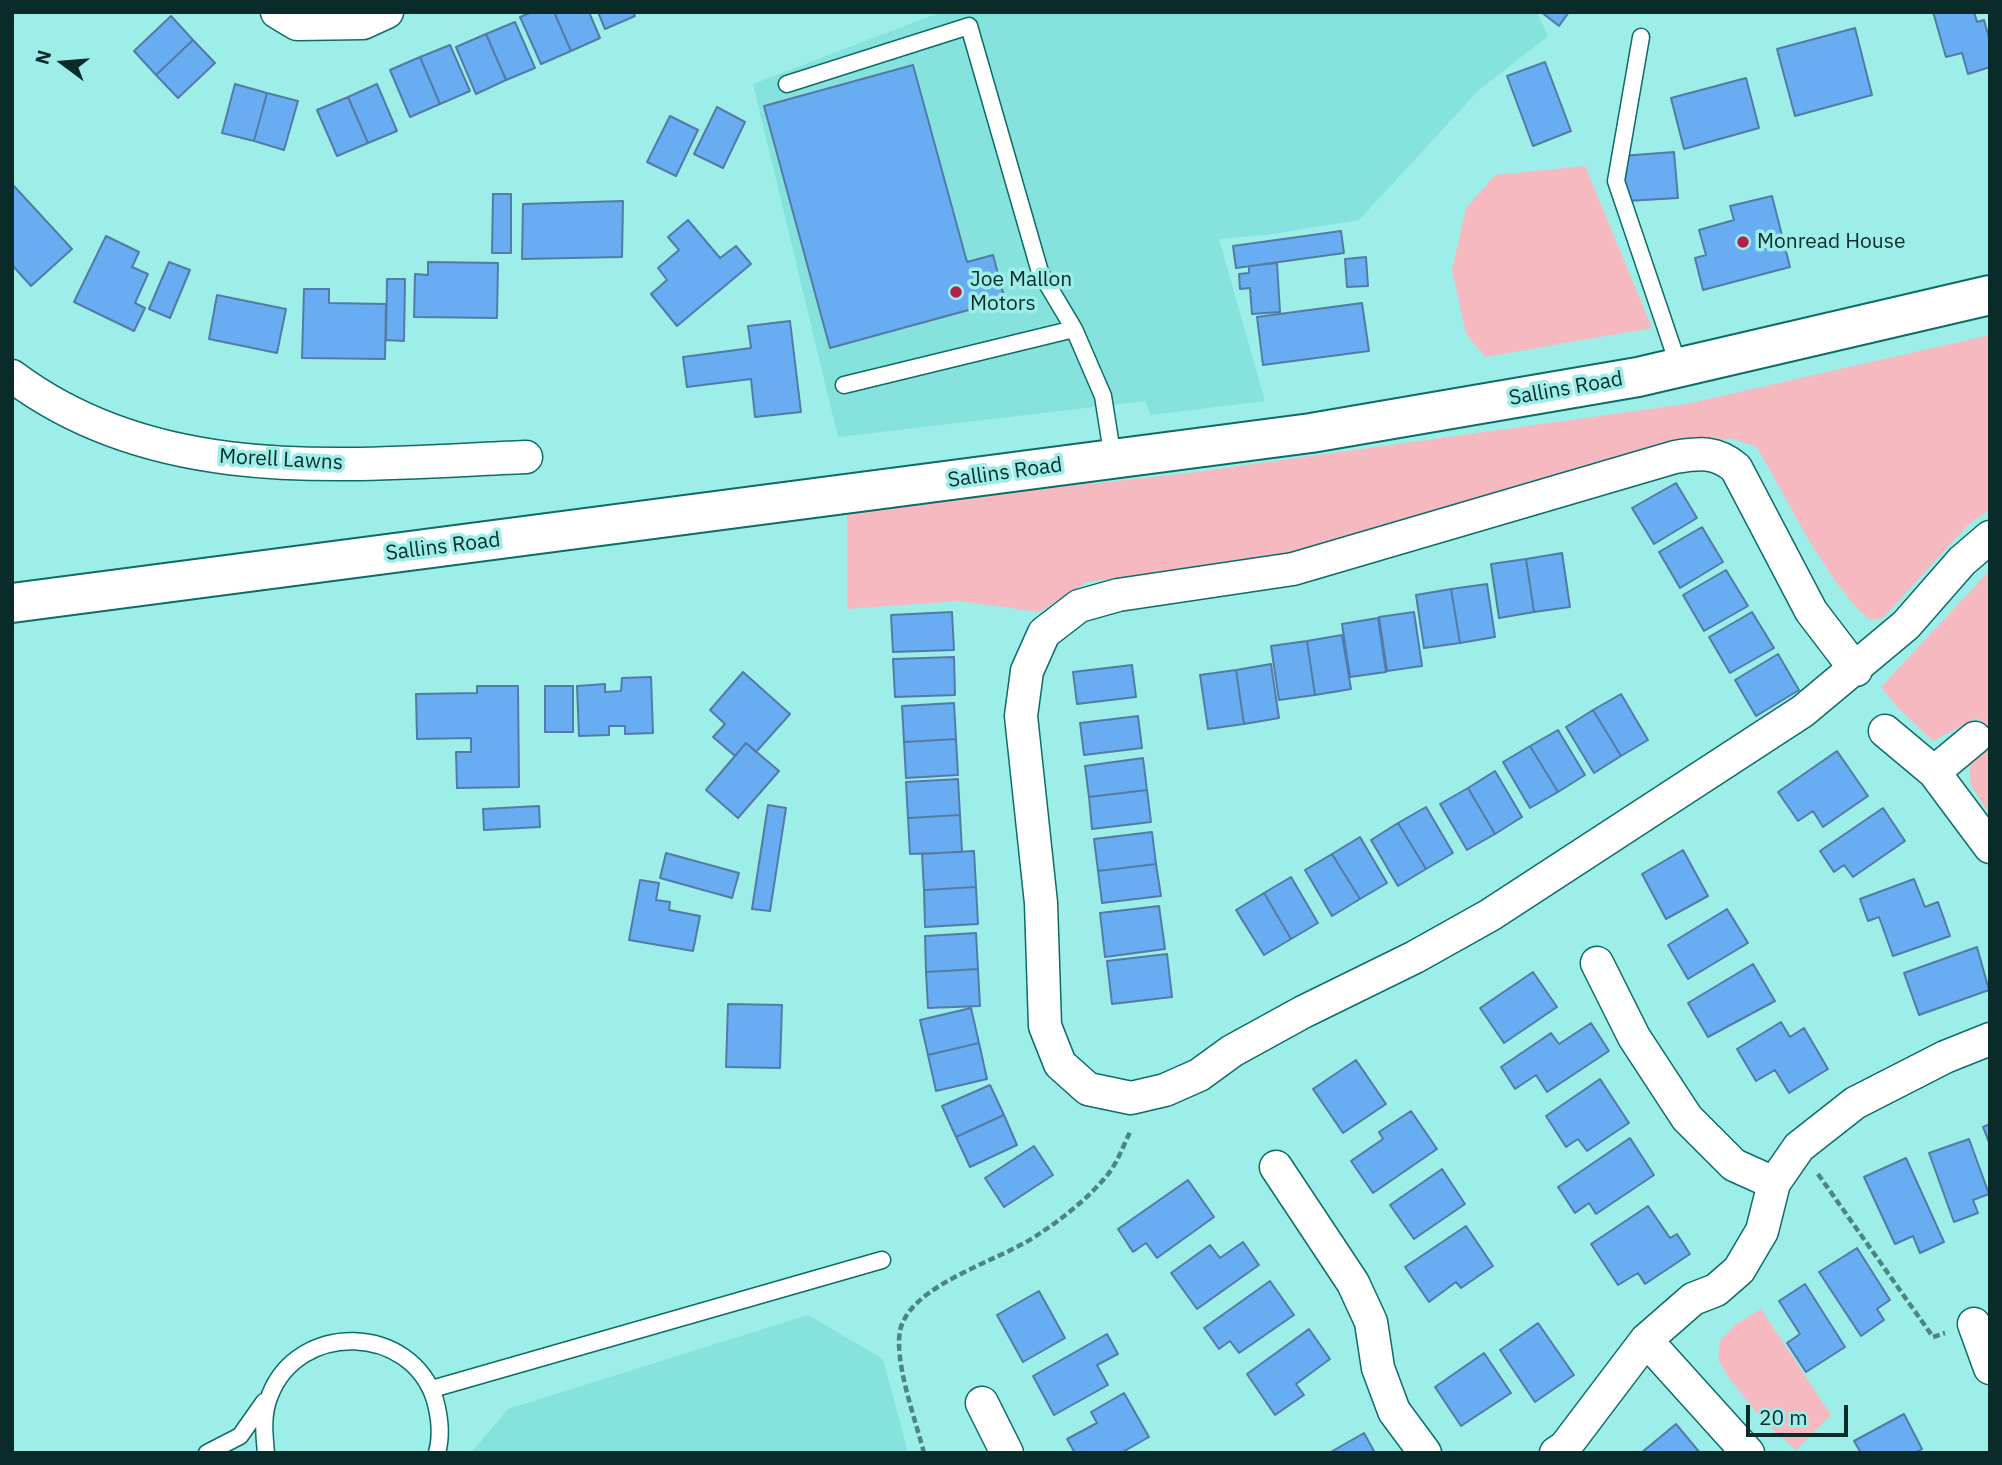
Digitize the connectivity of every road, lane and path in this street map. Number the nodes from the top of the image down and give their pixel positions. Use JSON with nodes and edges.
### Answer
{"nodes":[{"id":1,"x":278,"y":12,"type":"edge"},
{"id":2,"x":387,"y":12,"type":"edge"},
{"id":3,"x":1640,"y":37,"type":"dead end"},
{"id":4,"x":787,"y":84,"type":"dead end"},
{"id":5,"x":1990,"y":295,"type":"edge"},
{"id":6,"x":1074,"y":329,"type":"junction"},
{"id":7,"x":1679,"y":367,"type":"junction"},
{"id":8,"x":12,"y":376,"type":"edge"},
{"id":9,"x":844,"y":385,"type":"dead end"},
{"id":10,"x":526,"y":457,"type":"dead end"},
{"id":11,"x":1113,"y":459,"type":"junction"},
{"id":12,"x":1990,"y":537,"type":"edge"},
{"id":13,"x":12,"y":603,"type":"edge"},
{"id":14,"x":1856,"y":670,"type":"junction"},
{"id":15,"x":1885,"y":731,"type":"dead end"},
{"id":16,"x":1975,"y":738,"type":"dead end"},
{"id":17,"x":1934,"y":772,"type":"junction"},
{"id":18,"x":1990,"y":847,"type":"edge"},
{"id":19,"x":1597,"y":963,"type":"dead end"},
{"id":20,"x":1990,"y":1039,"type":"edge"},
{"id":21,"x":1131,"y":1098,"type":"junction"},
{"id":22,"x":1799,"y":1147,"type":"junction"},
{"id":23,"x":1276,"y":1167,"type":"dead end"},
{"id":24,"x":1774,"y":1183,"type":"junction"},
{"id":25,"x":882,"y":1260,"type":"dead end"},
{"id":26,"x":1974,"y":1324,"type":"joint"},
{"id":27,"x":1646,"y":1340,"type":"junction"},
{"id":28,"x":1990,"y":1368,"type":"edge"},
{"id":29,"x":432,"y":1389,"type":"junction"},
{"id":30,"x":270,"y":1394,"type":"junction"},
{"id":31,"x":982,"y":1403,"type":"dead end"},
{"id":32,"x":207,"y":1453,"type":"edge"},
{"id":33,"x":266,"y":1453,"type":"edge"},
{"id":34,"x":437,"y":1453,"type":"edge"},
{"id":35,"x":924,"y":1453,"type":"edge"},
{"id":36,"x":1007,"y":1453,"type":"edge"},
{"id":37,"x":1425,"y":1453,"type":"edge"},
{"id":38,"x":1556,"y":1453,"type":"edge"},
{"id":39,"x":1748,"y":1453,"type":"edge"}],
"edges":[{"from":1,"to":2,"type":"street"},
{"from":3,"to":7,"type":"lane"},
{"from":4,"to":6,"type":"lane"},
{"from":5,"to":7,"type":"main road","name":"Sallins Road"},
{"from":6,"to":9,"type":"lane"},
{"from":6,"to":11,"type":"lane"},
{"from":7,"to":11,"type":"main road","name":"Sallins Road"},
{"from":8,"to":10,"type":"street","name":"Morell Lawns"},
{"from":11,"to":13,"type":"main road","name":"Sallins Road"},
{"from":12,"to":14,"type":"street"},
{"from":14,"to":21,"type":"street"},
{"from":14,"to":21,"type":"street"},
{"from":15,"to":17,"type":"street"},
{"from":16,"to":17,"type":"street"},
{"from":17,"to":18,"type":"street"},
{"from":19,"to":24,"type":"street"},
{"from":20,"to":22,"type":"street"},
{"from":21,"to":35,"type":"path"},
{"from":22,"to":24,"type":"street"},
{"from":22,"to":26,"type":"path"},
{"from":23,"to":37,"type":"street"},
{"from":24,"to":27,"type":"street"},
{"from":25,"to":29,"type":"lane"},
{"from":26,"to":28,"type":"street"},
{"from":27,"to":38,"type":"street"},
{"from":27,"to":39,"type":"street"},
{"from":29,"to":30,"type":"lane"},
{"from":29,"to":34,"type":"lane"},
{"from":30,"to":32,"type":"lane"},
{"from":30,"to":33,"type":"lane"},
{"from":31,"to":36,"type":"street"}]}
